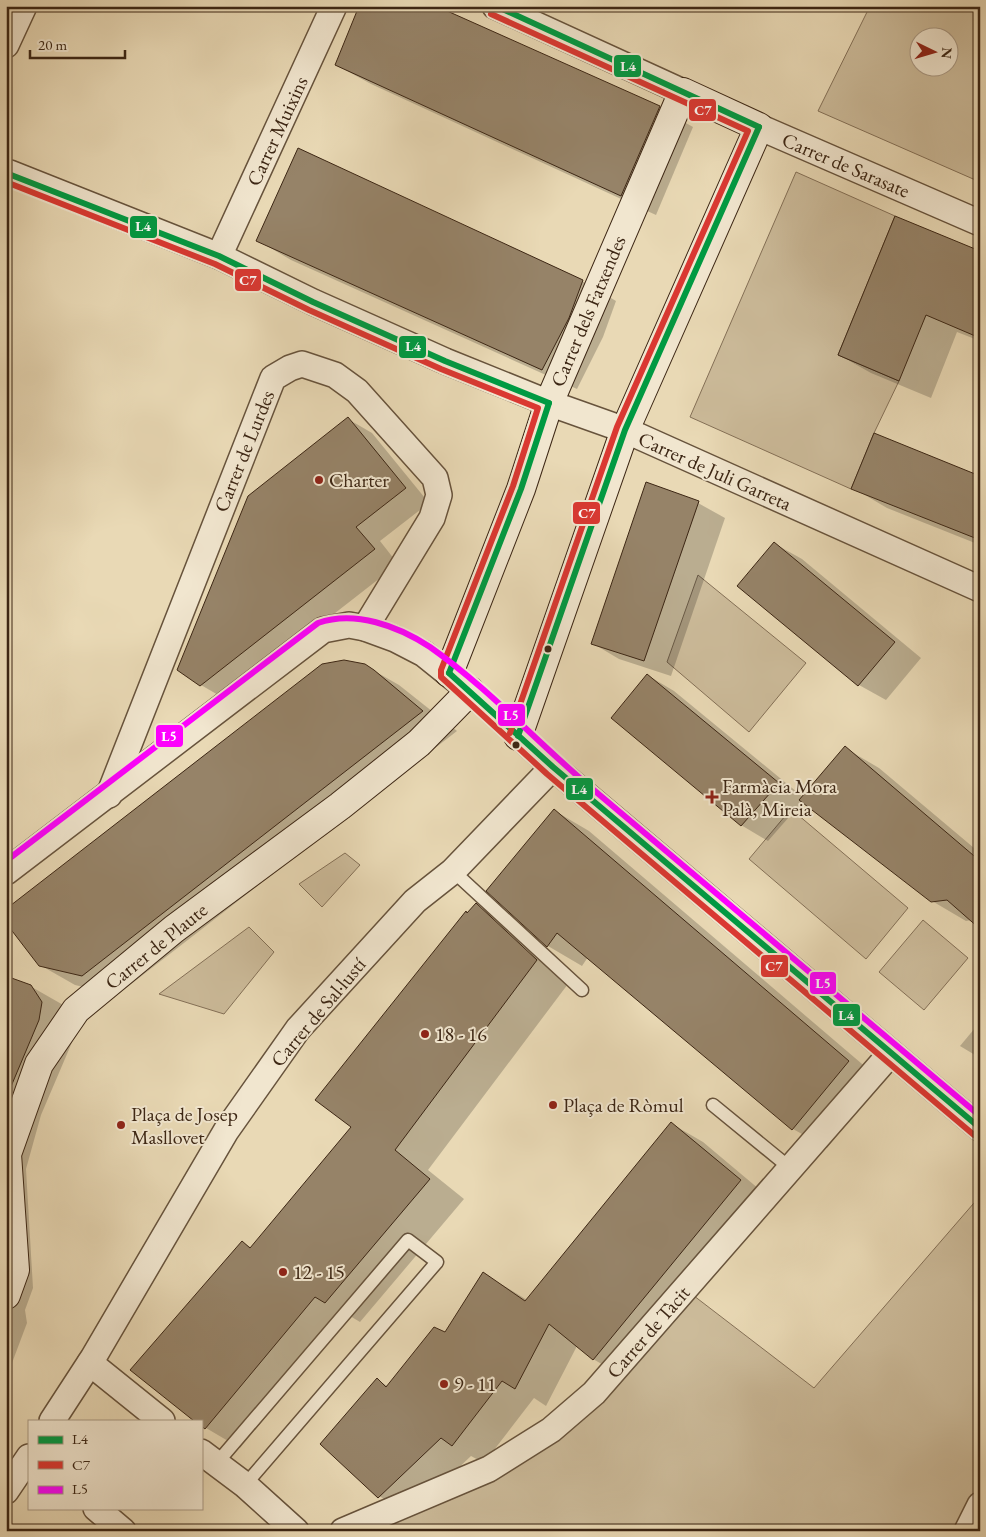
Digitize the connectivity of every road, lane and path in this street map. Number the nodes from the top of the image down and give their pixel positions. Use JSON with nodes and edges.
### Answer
{"nodes":[{"id":1,"x":24,"y":6,"type":"edge"},
{"id":2,"x":334,"y":6,"type":"edge"},
{"id":3,"x":495,"y":6,"type":"edge"},
{"id":4,"x":6,"y":45,"type":"edge"},
{"id":5,"x":683,"y":92,"type":"junction"},
{"id":6,"x":759,"y":127,"type":"junction"},
{"id":7,"x":6,"y":173,"type":"edge"},
{"id":8,"x":980,"y":223,"type":"edge"},
{"id":9,"x":220,"y":256,"type":"junction"},
{"id":10,"x":549,"y":403,"type":"junction"},
{"id":11,"x":625,"y":430,"type":"junction"},
{"id":12,"x":980,"y":590,"type":"edge"},
{"id":13,"x":357,"y":626,"type":"junction"},
{"id":14,"x":449,"y":673,"type":"junction"},
{"id":15,"x":470,"y":691,"type":"junction"},
{"id":16,"x":518,"y":736,"type":"junction"},
{"id":17,"x":553,"y":767,"type":"junction"},
{"id":18,"x":109,"y":795,"type":"junction"},
{"id":19,"x":453,"y":871,"type":"junction"},
{"id":20,"x":6,"y":872,"type":"edge"},
{"id":21,"x":582,"y":990,"type":"dead end"},
{"id":22,"x":891,"y":1053,"type":"junction"},
{"id":23,"x":713,"y":1105,"type":"dead end"},
{"id":24,"x":980,"y":1128,"type":"edge"},
{"id":25,"x":790,"y":1168,"type":"junction"},
{"id":26,"x":6,"y":1295,"type":"edge"},
{"id":27,"x":90,"y":1363,"type":"junction"},
{"id":28,"x":53,"y":1420,"type":"edge"},
{"id":29,"x":161,"y":1420,"type":"edge"},
{"id":30,"x":28,"y":1458,"type":"edge"},
{"id":31,"x":208,"y":1458,"type":"edge"},
{"id":32,"x":245,"y":1486,"type":"junction"},
{"id":33,"x":6,"y":1491,"type":"edge"},
{"id":34,"x":980,"y":1506,"type":"edge"},
{"id":35,"x":98,"y":1510,"type":"edge"},
{"id":36,"x":123,"y":1531,"type":"edge"},
{"id":37,"x":296,"y":1531,"type":"edge"},
{"id":38,"x":343,"y":1531,"type":"edge"},
{"id":39,"x":967,"y":1531,"type":"edge"}],
"edges":[{"from":1,"to":4,"type":"street"},
{"from":2,"to":9,"type":"street","name":"Carrer Muixins"},
{"from":3,"to":5,"type":"street","name":"Carrer de Sarasate"},
{"from":5,"to":6,"type":"street","name":"Carrer de Sarasate"},
{"from":5,"to":10,"type":"street","name":"Carrer dels Fatxendes"},
{"from":6,"to":8,"type":"street","name":"Carrer de Sarasate"},
{"from":6,"to":11,"type":"street"},
{"from":7,"to":9,"type":"street","name":"Carrer de Juli Garreta"},
{"from":9,"to":10,"type":"street","name":"Carrer de Juli Garreta"},
{"from":10,"to":11,"type":"street","name":"Carrer de Juli Garreta"},
{"from":10,"to":14,"type":"street","name":"Carrer dels Fatxendes"},
{"from":11,"to":12,"type":"street","name":"Carrer de Juli Garreta"},
{"from":11,"to":16,"type":"street"},
{"from":13,"to":14,"type":"street"},
{"from":13,"to":18,"type":"street"},
{"from":13,"to":18,"type":"street","name":"Carrer de Lurdes"},
{"from":14,"to":15,"type":"street"},
{"from":15,"to":16,"type":"street"},
{"from":15,"to":26,"type":"street","name":"Carrer de Plaute"},
{"from":16,"to":17,"type":"street"},
{"from":17,"to":19,"type":"street","name":"Carrer de Sal·lustí"},
{"from":17,"to":22,"type":"street"},
{"from":18,"to":20,"type":"street"},
{"from":19,"to":21,"type":"lane"},
{"from":19,"to":27,"type":"street","name":"Carrer de Sal·lustí"},
{"from":22,"to":24,"type":"street"},
{"from":22,"to":25,"type":"street","name":"Carrer de Tàcit"},
{"from":23,"to":25,"type":"lane"},
{"from":25,"to":38,"type":"street","name":"Carrer de Tàcit"},
{"from":27,"to":28,"type":"street","name":"Carrer de Sal·lustí"},
{"from":27,"to":29,"type":"street"},
{"from":30,"to":33,"type":"street"},
{"from":31,"to":32,"type":"street"},
{"from":31,"to":32,"type":"lane"},
{"from":32,"to":37,"type":"street"},
{"from":34,"to":39,"type":"street"},
{"from":35,"to":36,"type":"street"}]}
